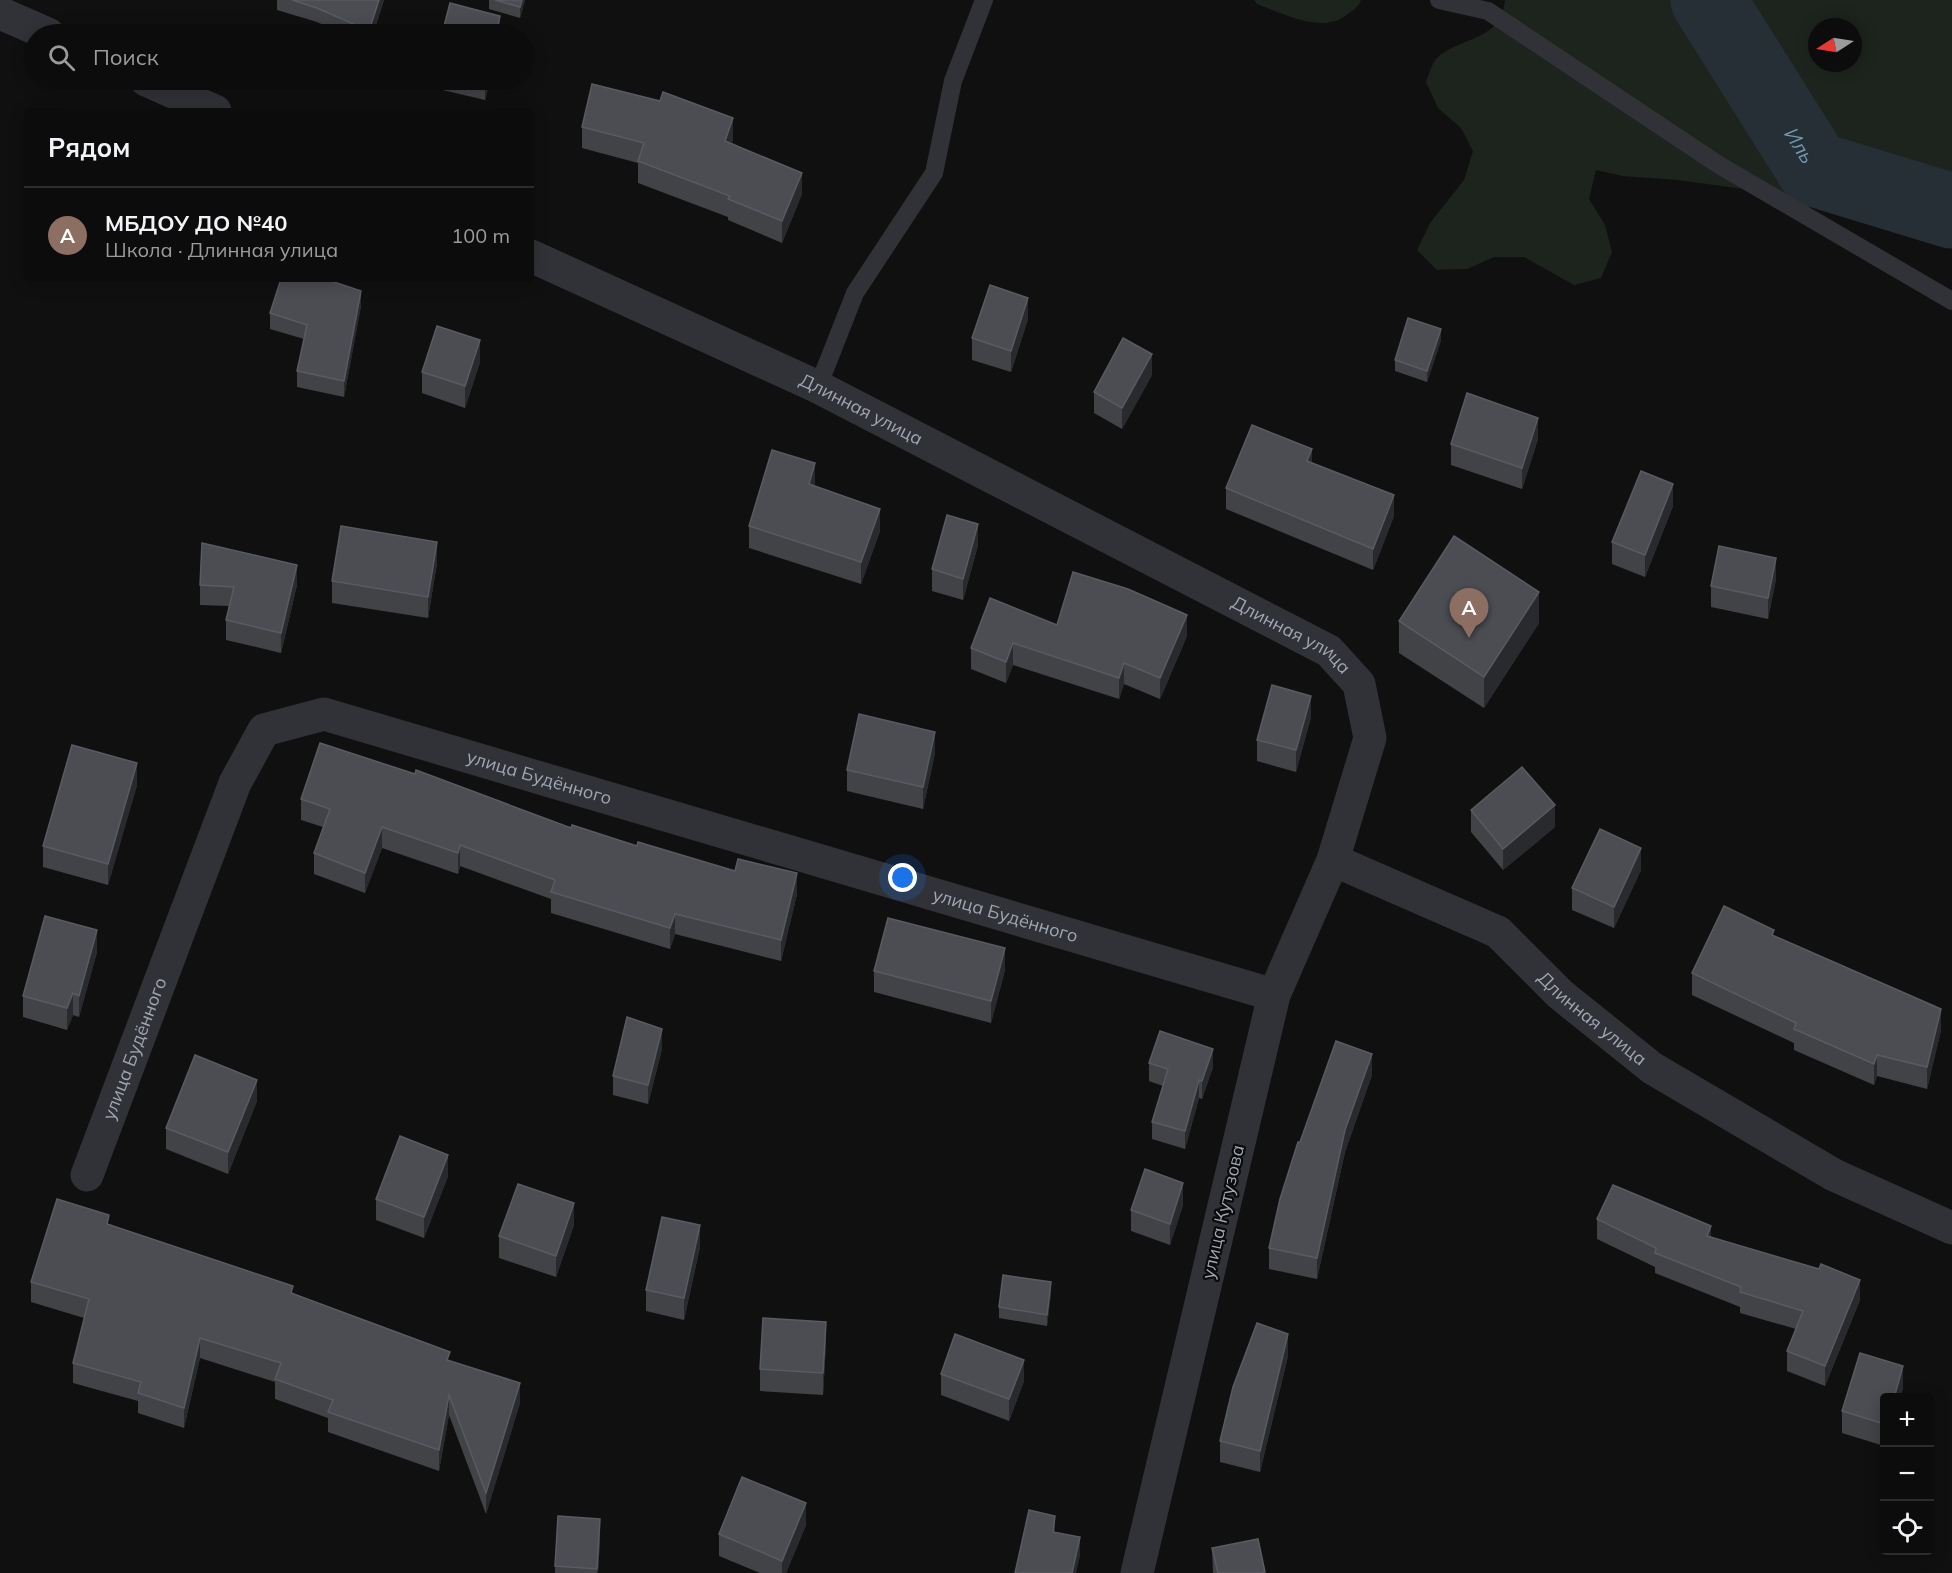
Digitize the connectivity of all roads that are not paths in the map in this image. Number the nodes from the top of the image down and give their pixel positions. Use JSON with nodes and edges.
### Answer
{"nodes":[{"id":1,"x":984,"y":0,"type":"edge"},
{"id":2,"x":1439,"y":0,"type":"edge"},
{"id":3,"x":0,"y":12,"type":"edge"},
{"id":4,"x":26,"y":24,"type":"edge"},
{"id":5,"x":168,"y":90,"type":"edge"},
{"id":6,"x":208,"y":108,"type":"edge"},
{"id":7,"x":534,"y":257,"type":"edge"},
{"id":8,"x":1952,"y":301,"type":"edge"},
{"id":9,"x":818,"y":387,"type":"junction"},
{"id":10,"x":1333,"y":860,"type":"junction"},
{"id":11,"x":1274,"y":995,"type":"junction"},
{"id":12,"x":87,"y":1175,"type":"dead end"},
{"id":13,"x":1952,"y":1228,"type":"edge"},
{"id":14,"x":1137,"y":1573,"type":"edge"}],
"edges":[{"from":1,"to":9,"type":"lane"},
{"from":2,"to":8,"type":"lane"},
{"from":3,"to":4,"type":"street"},
{"from":5,"to":6,"type":"street"},
{"from":7,"to":9,"type":"street","name":"Длинная улица"},
{"from":9,"to":10,"type":"street","name":"Длинная улица"},
{"from":10,"to":11,"type":"street","name":"улица Кутузова"},
{"from":10,"to":13,"type":"street","name":"Длинная улица"},
{"from":11,"to":12,"type":"street","name":"улица Будённого"},
{"from":11,"to":14,"type":"street","name":"улица Кутузова"}]}
